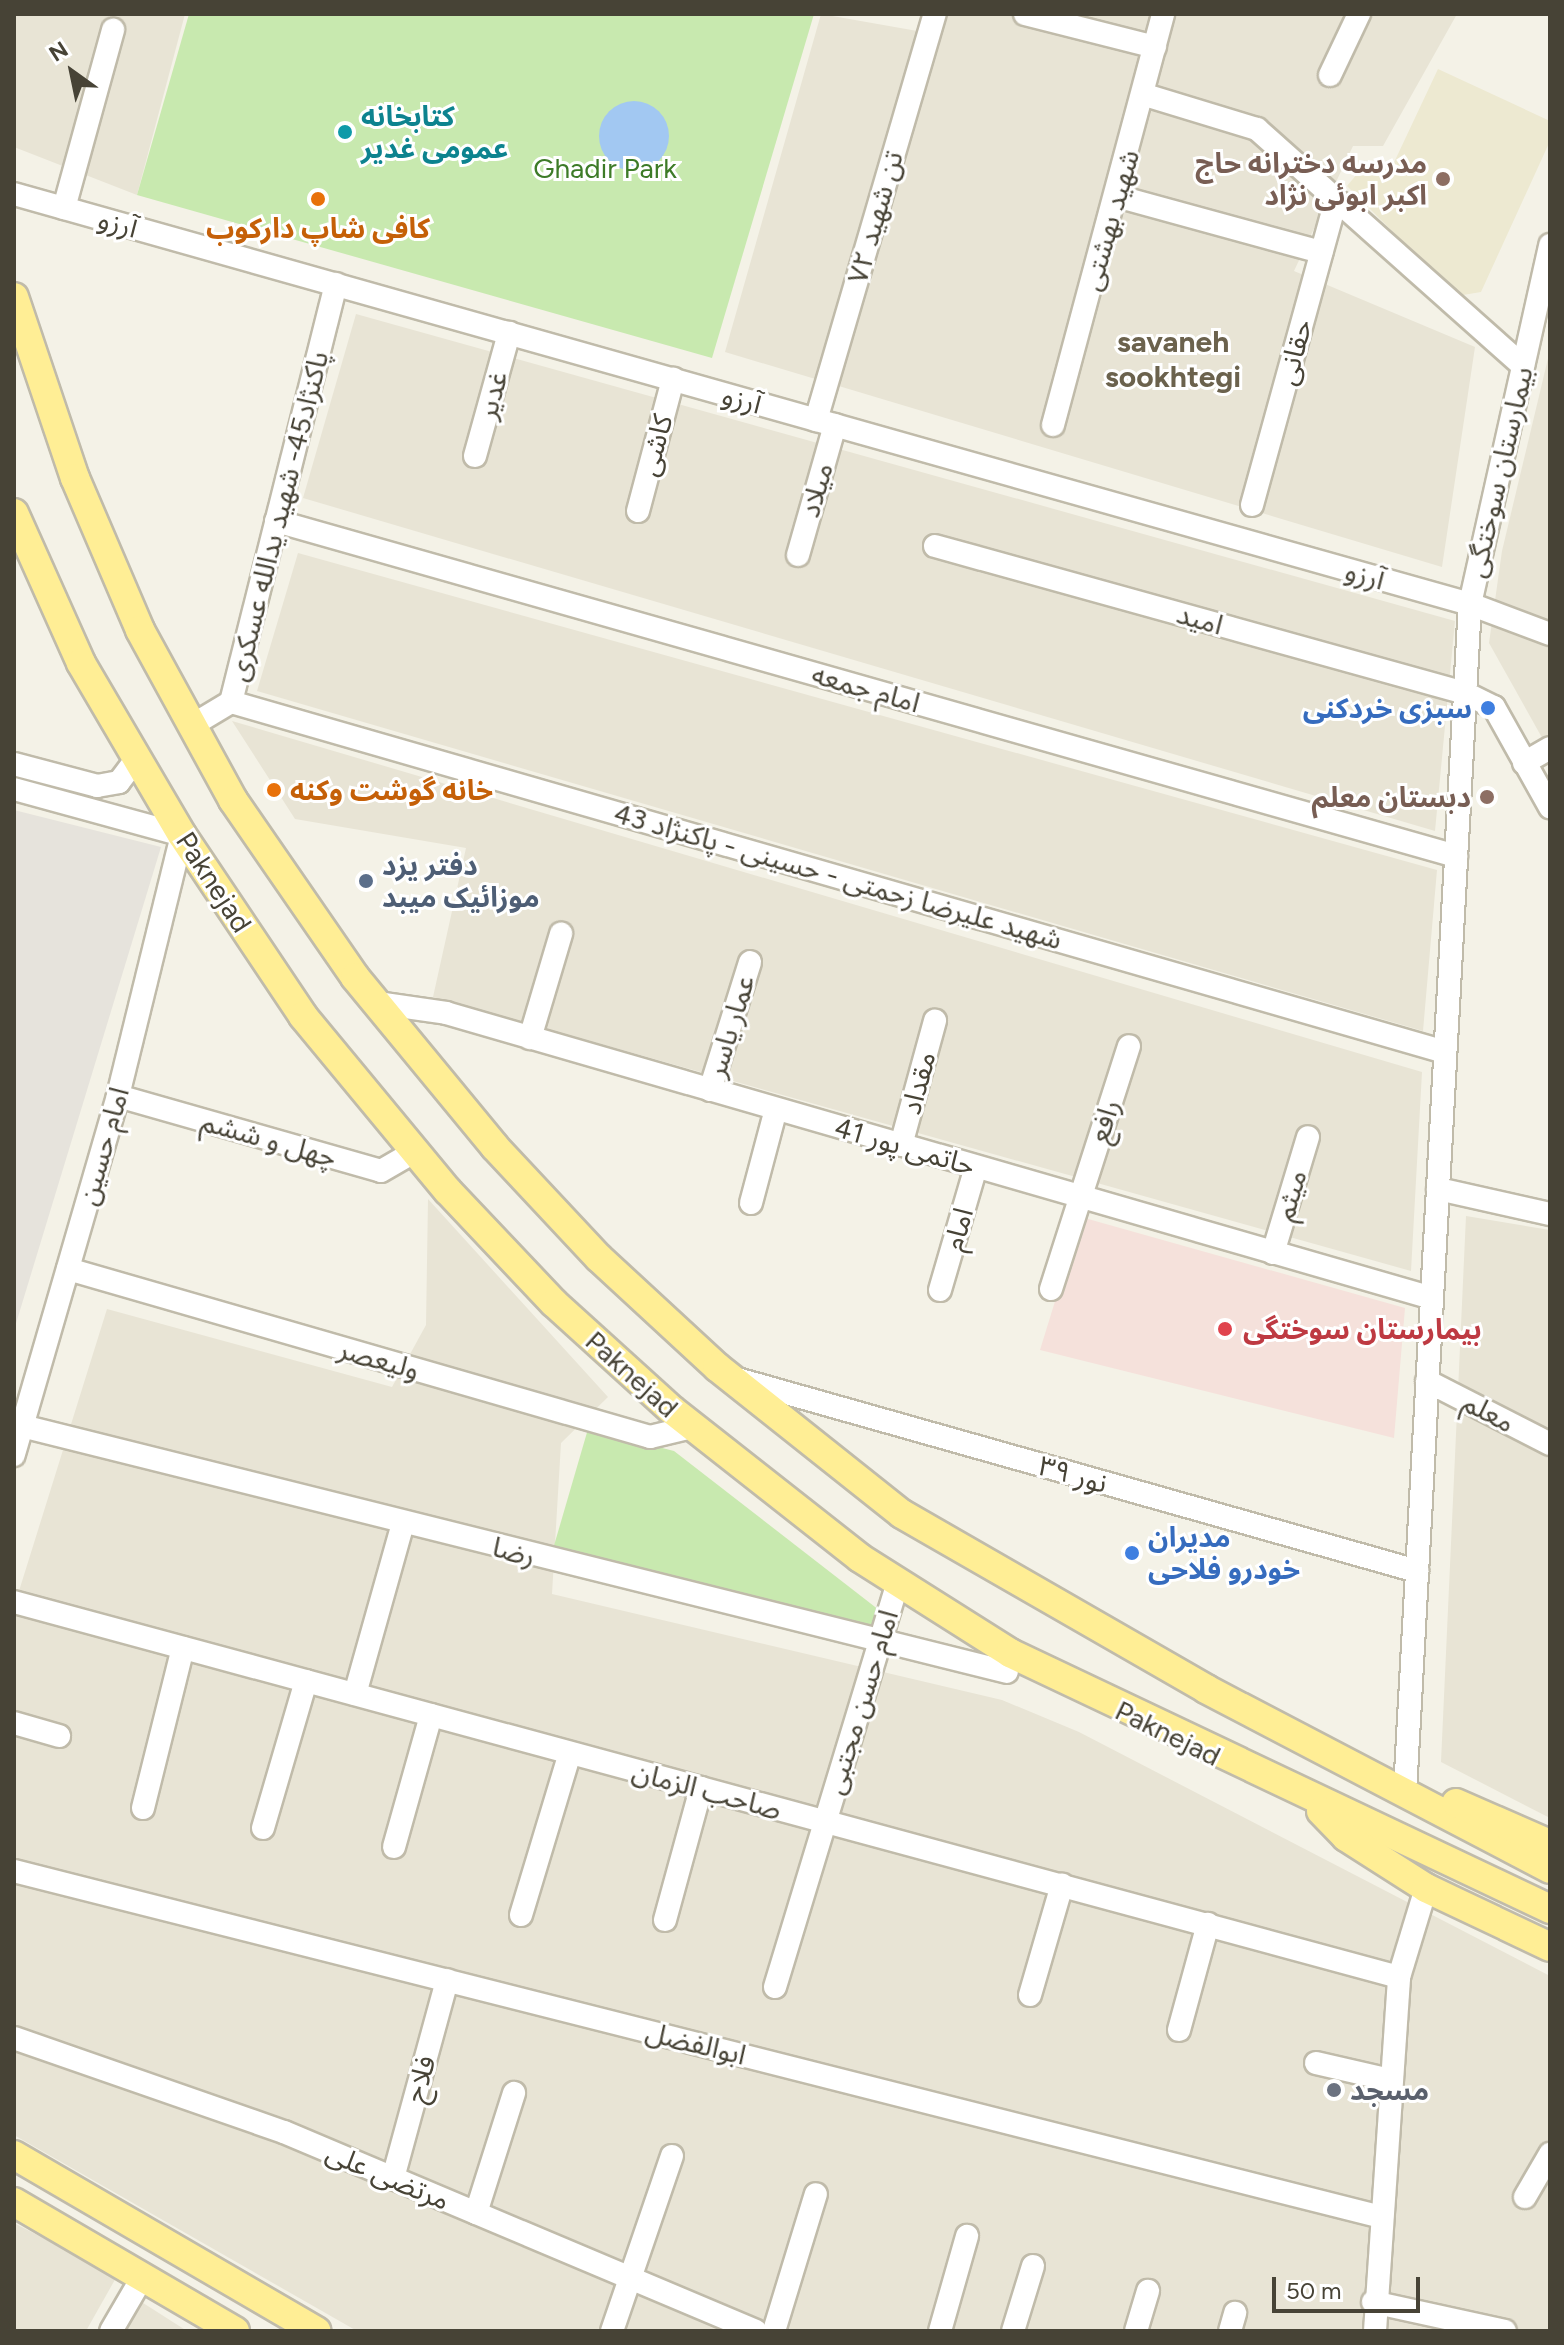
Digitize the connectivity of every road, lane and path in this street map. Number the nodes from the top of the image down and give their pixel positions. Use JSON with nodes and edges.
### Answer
{"nodes":[{"id":1,"x":935,"y":14,"type":"edge"},
{"id":2,"x":1025,"y":14,"type":"edge"},
{"id":3,"x":1163,"y":14,"type":"edge"},
{"id":4,"x":1359,"y":14,"type":"edge"},
{"id":5,"x":113,"y":30,"type":"dead end"},
{"id":6,"x":1155,"y":47,"type":"junction"},
{"id":7,"x":1330,"y":75,"type":"dead end"},
{"id":8,"x":1145,"y":95,"type":"junction"},
{"id":9,"x":14,"y":194,"type":"edge"},
{"id":10,"x":1116,"y":196,"type":"junction"},
{"id":11,"x":1336,"y":200,"type":"junction"},
{"id":12,"x":64,"y":208,"type":"junction"},
{"id":13,"x":1550,"y":245,"type":"edge"},
{"id":14,"x":1321,"y":252,"type":"junction"},
{"id":15,"x":336,"y":284,"type":"junction"},
{"id":16,"x":14,"y":297,"type":"edge"},
{"id":17,"x":509,"y":333,"type":"junction"},
{"id":18,"x":1523,"y":366,"type":"junction"},
{"id":19,"x":673,"y":379,"type":"junction"},
{"id":20,"x":825,"y":422,"type":"junction"},
{"id":21,"x":1053,"y":425,"type":"dead end"},
{"id":22,"x":475,"y":456,"type":"dead end"},
{"id":23,"x":1252,"y":505,"type":"dead end"},
{"id":24,"x":638,"y":511,"type":"dead end"},
{"id":25,"x":14,"y":513,"type":"edge"},
{"id":26,"x":276,"y":521,"type":"junction"},
{"id":27,"x":935,"y":546,"type":"dead end"},
{"id":28,"x":798,"y":555,"type":"dead end"},
{"id":29,"x":1470,"y":604,"type":"junction"},
{"id":30,"x":1550,"y":634,"type":"edge"},
{"id":31,"x":1465,"y":693,"type":"junction"},
{"id":32,"x":231,"y":702,"type":"junction"},
{"id":33,"x":191,"y":726,"type":"junction"},
{"id":34,"x":1550,"y":748,"type":"edge"},
{"id":35,"x":137,"y":758,"type":"junction"},
{"id":36,"x":1524,"y":763,"type":"junction"},
{"id":37,"x":14,"y":764,"type":"edge"},
{"id":38,"x":14,"y":789,"type":"edge"},
{"id":39,"x":1550,"y":807,"type":"edge"},
{"id":40,"x":182,"y":835,"type":"junction"},
{"id":41,"x":1456,"y":856,"type":"junction"},
{"id":42,"x":561,"y":934,"type":"dead end"},
{"id":43,"x":750,"y":962,"type":"dead end"},
{"id":44,"x":377,"y":1003,"type":"junction"},
{"id":45,"x":935,"y":1021,"type":"dead end"},
{"id":46,"x":530,"y":1038,"type":"junction"},
{"id":47,"x":1129,"y":1046,"type":"dead end"},
{"id":48,"x":1445,"y":1052,"type":"junction"},
{"id":49,"x":710,"y":1090,"type":"junction"},
{"id":50,"x":118,"y":1096,"type":"junction"},
{"id":51,"x":776,"y":1109,"type":"junction"},
{"id":52,"x":1308,"y":1137,"type":"dead end"},
{"id":53,"x":901,"y":1145,"type":"junction"},
{"id":54,"x":415,"y":1151,"type":"junction"},
{"id":55,"x":976,"y":1167,"type":"junction"},
{"id":56,"x":1438,"y":1189,"type":"junction"},
{"id":57,"x":1079,"y":1196,"type":"junction"},
{"id":58,"x":751,"y":1203,"type":"dead end"},
{"id":59,"x":1550,"y":1214,"type":"edge"},
{"id":60,"x":1273,"y":1253,"type":"junction"},
{"id":61,"x":68,"y":1269,"type":"junction"},
{"id":62,"x":1051,"y":1289,"type":"dead end"},
{"id":63,"x":940,"y":1290,"type":"dead end"},
{"id":64,"x":1432,"y":1298,"type":"junction"},
{"id":65,"x":728,"y":1376,"type":"junction"},
{"id":66,"x":1427,"y":1381,"type":"junction"},
{"id":67,"x":22,"y":1426,"type":"junction"},
{"id":68,"x":692,"y":1427,"type":"junction"},
{"id":69,"x":1550,"y":1444,"type":"edge"},
{"id":70,"x":14,"y":1455,"type":"edge"},
{"id":71,"x":403,"y":1523,"type":"junction"},
{"id":72,"x":1417,"y":1571,"type":"junction"},
{"id":73,"x":898,"y":1582,"type":"junction"},
{"id":74,"x":14,"y":1602,"type":"edge"},
{"id":75,"x":878,"y":1643,"type":"junction"},
{"id":76,"x":183,"y":1648,"type":"junction"},
{"id":77,"x":1007,"y":1672,"type":"dead end"},
{"id":78,"x":306,"y":1681,"type":"junction"},
{"id":79,"x":355,"y":1694,"type":"junction"},
{"id":80,"x":431,"y":1715,"type":"junction"},
{"id":81,"x":14,"y":1723,"type":"edge"},
{"id":82,"x":59,"y":1736,"type":"dead end"},
{"id":83,"x":570,"y":1753,"type":"junction"},
{"id":84,"x":701,"y":1788,"type":"junction"},
{"id":85,"x":1405,"y":1792,"type":"junction"},
{"id":86,"x":1312,"y":1802,"type":"junction"},
{"id":87,"x":143,"y":1808,"type":"dead end"},
{"id":88,"x":824,"y":1822,"type":"junction"},
{"id":89,"x":263,"y":1828,"type":"dead end"},
{"id":90,"x":1550,"y":1844,"type":"edge"},
{"id":91,"x":394,"y":1847,"type":"dead end"},
{"id":92,"x":1550,"y":1869,"type":"edge"},
{"id":93,"x":14,"y":1871,"type":"edge"},
{"id":94,"x":1062,"y":1885,"type":"junction"},
{"id":95,"x":1426,"y":1888,"type":"junction"},
{"id":96,"x":1550,"y":1909,"type":"edge"},
{"id":97,"x":521,"y":1915,"type":"dead end"},
{"id":98,"x":665,"y":1920,"type":"dead end"},
{"id":99,"x":1208,"y":1924,"type":"junction"},
{"id":100,"x":1550,"y":1947,"type":"edge"},
{"id":101,"x":1399,"y":1977,"type":"junction"},
{"id":102,"x":447,"y":1980,"type":"junction"},
{"id":103,"x":775,"y":1987,"type":"dead end"},
{"id":104,"x":1030,"y":1995,"type":"dead end"},
{"id":105,"x":1179,"y":2030,"type":"dead end"},
{"id":106,"x":14,"y":2038,"type":"edge"},
{"id":107,"x":1316,"y":2063,"type":"dead end"},
{"id":108,"x":1390,"y":2080,"type":"junction"},
{"id":109,"x":514,"y":2093,"type":"dead end"},
{"id":110,"x":1550,"y":2154,"type":"edge"},
{"id":111,"x":14,"y":2155,"type":"edge"},
{"id":112,"x":672,"y":2156,"type":"dead end"},
{"id":113,"x":393,"y":2178,"type":"junction"},
{"id":114,"x":816,"y":2194,"type":"dead end"},
{"id":115,"x":1525,"y":2197,"type":"dead end"},
{"id":116,"x":14,"y":2202,"type":"edge"},
{"id":117,"x":476,"y":2213,"type":"junction"},
{"id":118,"x":1377,"y":2216,"type":"junction"},
{"id":119,"x":967,"y":2236,"type":"dead end"},
{"id":120,"x":1033,"y":2266,"type":"dead end"},
{"id":121,"x":143,"y":2276,"type":"junction"},
{"id":122,"x":630,"y":2278,"type":"junction"},
{"id":123,"x":1148,"y":2291,"type":"dead end"},
{"id":124,"x":1373,"y":2302,"type":"junction"},
{"id":125,"x":111,"y":2331,"type":"edge"},
{"id":126,"x":235,"y":2331,"type":"edge"},
{"id":127,"x":316,"y":2331,"type":"edge"},
{"id":128,"x":612,"y":2331,"type":"edge"},
{"id":129,"x":756,"y":2331,"type":"edge"},
{"id":130,"x":774,"y":2331,"type":"edge"},
{"id":131,"x":940,"y":2331,"type":"edge"},
{"id":132,"x":1013,"y":2331,"type":"edge"},
{"id":133,"x":1136,"y":2331,"type":"edge"},
{"id":134,"x":1375,"y":2331,"type":"edge"},
{"id":135,"x":1505,"y":2331,"type":"edge"}],
"edges":[{"from":1,"to":20,"type":"street","name":"۷۲ تن شهید"},
{"from":2,"to":6,"type":"street"},
{"from":3,"to":6,"type":"street","name":"شهید بهشتی"},
{"from":4,"to":7,"type":"street"},
{"from":5,"to":12,"type":"street"},
{"from":6,"to":8,"type":"street","name":"شهید بهشتی"},
{"from":8,"to":10,"type":"street","name":"شهید بهشتی"},
{"from":8,"to":11,"type":"street"},
{"from":9,"to":12,"type":"street","name":"آرزو"},
{"from":10,"to":14,"type":"street"},
{"from":10,"to":21,"type":"street","name":"شهید بهشتی"},
{"from":11,"to":14,"type":"street","name":"حقانی"},
{"from":11,"to":18,"type":"street"},
{"from":12,"to":15,"type":"street","name":"آرزو"},
{"from":13,"to":18,"type":"street","name":"بیمارستان سوختگی"},
{"from":14,"to":23,"type":"street","name":"حقانی"},
{"from":15,"to":17,"type":"street","name":"آرزو"},
{"from":15,"to":26,"type":"street","name":"پاکنژاد45- شهید یدالله عسکری"},
{"from":16,"to":33,"type":"main road"},
{"from":17,"to":19,"type":"street","name":"آرزو"},
{"from":17,"to":22,"type":"street","name":"غدیر"},
{"from":18,"to":29,"type":"street","name":"بیمارستان سوختگی"},
{"from":19,"to":20,"type":"street","name":"آرزو"},
{"from":19,"to":24,"type":"street","name":"کاشی"},
{"from":20,"to":28,"type":"street","name":"میلاد"},
{"from":20,"to":29,"type":"street","name":"آرزو"},
{"from":25,"to":35,"type":"main road","name":"Paknejad"},
{"from":26,"to":32,"type":"street","name":"پاکنژاد45- شهید یدالله عسکری"},
{"from":26,"to":41,"type":"street","name":"امام جمعه"},
{"from":27,"to":31,"type":"street","name":"امید"},
{"from":29,"to":30,"type":"street","name":"آرزو"},
{"from":29,"to":31,"type":"street","name":"بیمارستان سوختگی"},
{"from":31,"to":36,"type":"street","name":"امید"},
{"from":31,"to":41,"type":"street","name":"بیمارستان سوختگی"},
{"from":32,"to":33,"type":"street","name":"پاکنژاد45- شهید یدالله عسکری"},
{"from":32,"to":48,"type":"street","name":"شهید علیرضا زحمتی - حسینی - پاکنژاد 43"},
{"from":33,"to":44,"type":"main road"},
{"from":34,"to":36,"type":"street"},
{"from":35,"to":37,"type":"street"},
{"from":35,"to":40,"type":"main road","name":"Paknejad"},
{"from":36,"to":39,"type":"street","name":"امید"},
{"from":38,"to":40,"type":"street"},
{"from":40,"to":50,"type":"street","name":"امام حسین"},
{"from":40,"to":54,"type":"main road","name":"Paknejad"},
{"from":41,"to":48,"type":"street","name":"بیمارستان سوختگی"},
{"from":42,"to":46,"type":"street"},
{"from":43,"to":49,"type":"street","name":"عمار یاسر"},
{"from":44,"to":46,"type":"street","name":"حاتمی پور 41"},
{"from":44,"to":65,"type":"main road"},
{"from":45,"to":53,"type":"street","name":"مقداد"},
{"from":46,"to":49,"type":"street","name":"حاتمی پور 41"},
{"from":47,"to":57,"type":"street","name":"رافع"},
{"from":48,"to":56,"type":"street","name":"بیمارستان سوختگی"},
{"from":49,"to":51,"type":"street","name":"حاتمی پور 41"},
{"from":50,"to":54,"type":"street","name":"چهل و ششم"},
{"from":50,"to":61,"type":"street","name":"امام حسین"},
{"from":51,"to":53,"type":"street","name":"حاتمی پور 41"},
{"from":51,"to":58,"type":"street"},
{"from":52,"to":60,"type":"street","name":"میثم"},
{"from":53,"to":55,"type":"street","name":"حاتمی پور 41"},
{"from":54,"to":68,"type":"main road","name":"Paknejad"},
{"from":55,"to":57,"type":"street","name":"حاتمی پور 41"},
{"from":55,"to":63,"type":"street","name":"امام"},
{"from":56,"to":59,"type":"street"},
{"from":56,"to":64,"type":"street","name":"بیمارستان سوختگی"},
{"from":57,"to":60,"type":"street","name":"حاتمی پور 41"},
{"from":57,"to":62,"type":"street","name":"رافع"},
{"from":60,"to":64,"type":"street","name":"حاتمی پور 41"},
{"from":61,"to":67,"type":"street","name":"امام حسین"},
{"from":61,"to":68,"type":"street","name":"ولیعصر"},
{"from":64,"to":66,"type":"street","name":"بیمارستان سوختگی"},
{"from":65,"to":72,"type":"street","name":"نور ۳۹"},
{"from":65,"to":85,"type":"main road"},
{"from":66,"to":69,"type":"street","name":"معلم"},
{"from":66,"to":72,"type":"street","name":"بیمارستان سوختگی"},
{"from":67,"to":70,"type":"street","name":"امام حسین"},
{"from":67,"to":71,"type":"street","name":"رضا"},
{"from":68,"to":73,"type":"main road","name":"Paknejad"},
{"from":71,"to":75,"type":"street","name":"رضا"},
{"from":71,"to":79,"type":"street"},
{"from":72,"to":85,"type":"street","name":"بیمارستان سوختگی"},
{"from":73,"to":75,"type":"street","name":"امام حسن مجتبی"},
{"from":73,"to":86,"type":"main road","name":"Paknejad"},
{"from":74,"to":76,"type":"street","name":"صاحب الزمان"},
{"from":75,"to":77,"type":"street","name":"رضا"},
{"from":75,"to":88,"type":"street","name":"امام حسن مجتبی"},
{"from":76,"to":78,"type":"street","name":"صاحب الزمان"},
{"from":76,"to":87,"type":"street"},
{"from":78,"to":79,"type":"street","name":"صاحب الزمان"},
{"from":78,"to":89,"type":"street"},
{"from":79,"to":80,"type":"street","name":"صاحب الزمان"},
{"from":80,"to":83,"type":"street","name":"صاحب الزمان"},
{"from":80,"to":91,"type":"street"},
{"from":81,"to":82,"type":"street"},
{"from":83,"to":84,"type":"street","name":"صاحب الزمان"},
{"from":83,"to":97,"type":"street"},
{"from":84,"to":88,"type":"street","name":"صاحب الزمان"},
{"from":84,"to":98,"type":"street"},
{"from":85,"to":90,"type":"main road"},
{"from":85,"to":92,"type":"main road"},
{"from":86,"to":95,"type":"main road"},
{"from":86,"to":96,"type":"main road","name":"Paknejad"},
{"from":88,"to":94,"type":"street","name":"صاحب الزمان"},
{"from":88,"to":103,"type":"street","name":"امام حسن مجتبی"},
{"from":93,"to":102,"type":"street","name":"ابوالفضل"},
{"from":94,"to":99,"type":"street","name":"صاحب الزمان"},
{"from":94,"to":104,"type":"street"},
{"from":95,"to":100,"type":"main road"},
{"from":95,"to":101,"type":"street"},
{"from":99,"to":101,"type":"street","name":"صاحب الزمان"},
{"from":99,"to":105,"type":"street"},
{"from":101,"to":108,"type":"street"},
{"from":102,"to":113,"type":"street","name":"فلاح"},
{"from":102,"to":118,"type":"street","name":"ابوالفضل"},
{"from":106,"to":113,"type":"street","name":"مرتضی علی"},
{"from":107,"to":108,"type":"street"},
{"from":108,"to":118,"type":"street"},
{"from":109,"to":117,"type":"street"},
{"from":110,"to":115,"type":"street"},
{"from":111,"to":127,"type":"main road"},
{"from":112,"to":122,"type":"street"},
{"from":113,"to":117,"type":"street","name":"مرتضی علی"},
{"from":114,"to":130,"type":"street"},
{"from":116,"to":121,"type":"main road"},
{"from":117,"to":122,"type":"street","name":"مرتضی علی"},
{"from":118,"to":124,"type":"street"},
{"from":119,"to":131,"type":"street"},
{"from":120,"to":132,"type":"street"},
{"from":121,"to":125,"type":"street"},
{"from":121,"to":126,"type":"main road"},
{"from":122,"to":128,"type":"street"},
{"from":122,"to":129,"type":"street","name":"مرتضی علی"},
{"from":123,"to":133,"type":"street"},
{"from":124,"to":134,"type":"street"},
{"from":124,"to":135,"type":"street"}]}
